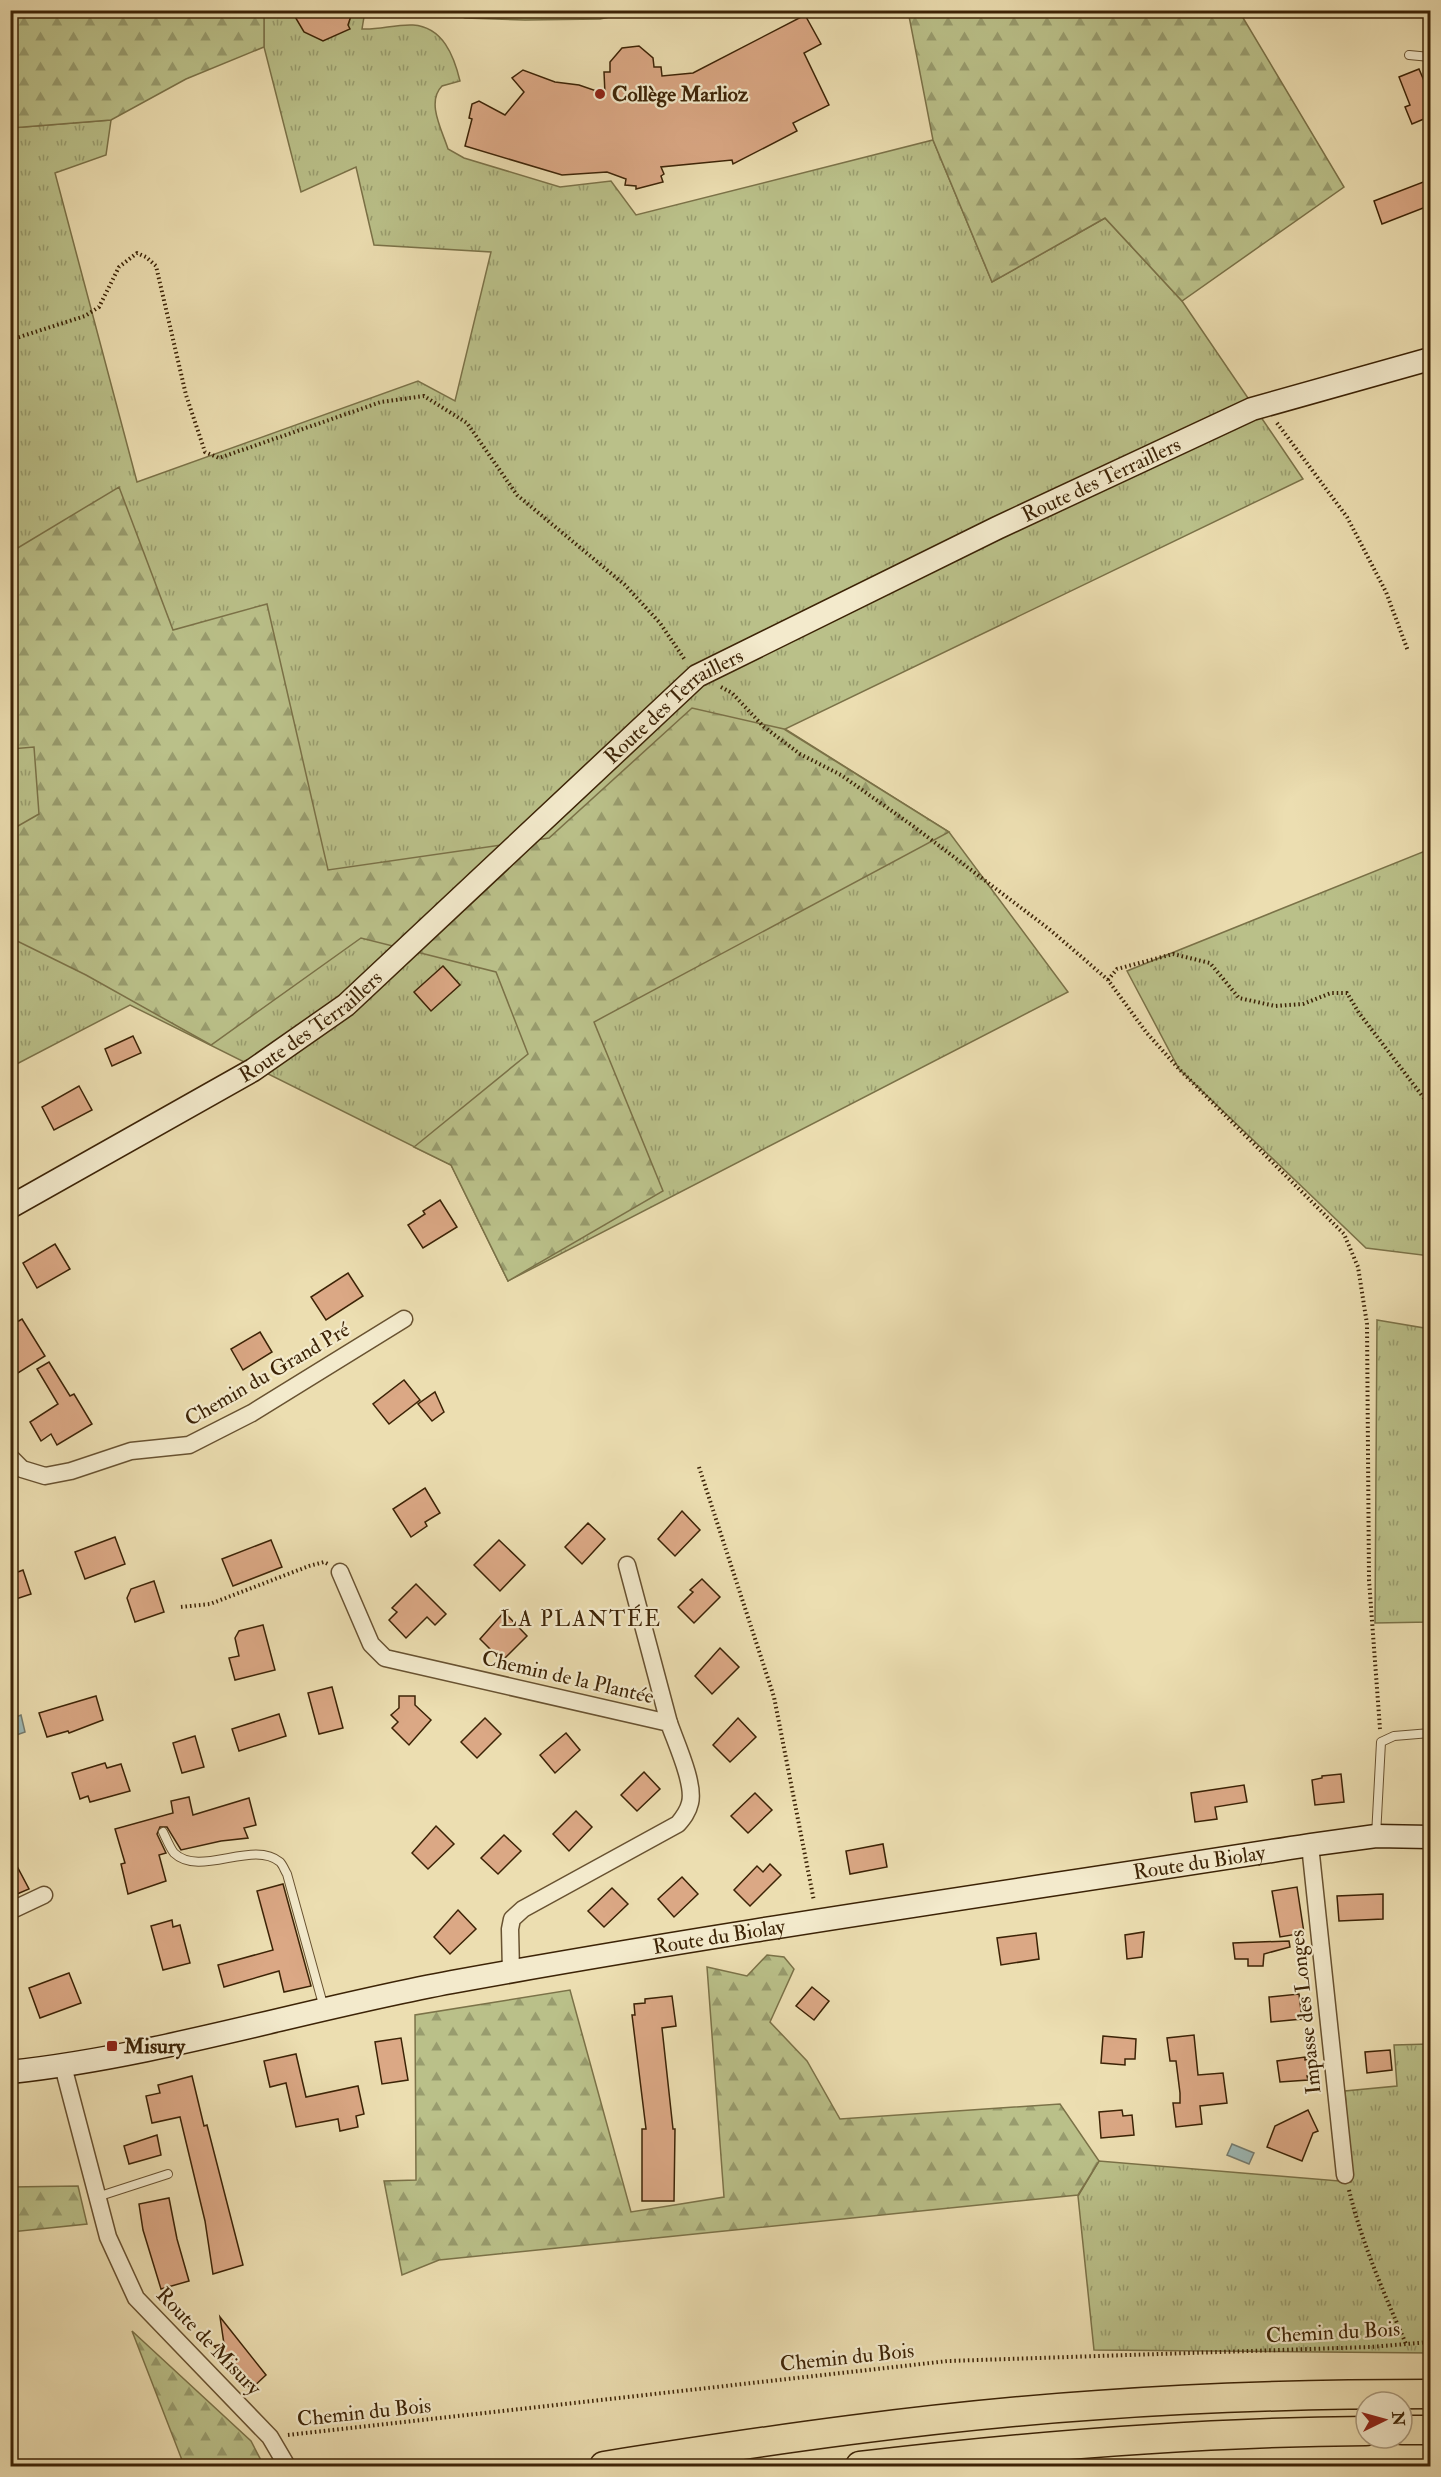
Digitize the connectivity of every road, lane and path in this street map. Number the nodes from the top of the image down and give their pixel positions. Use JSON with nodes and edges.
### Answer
{"nodes":[{"id":1,"x":1409,"y":56,"type":"dead end"},
{"id":2,"x":1431,"y":57,"type":"edge"},
{"id":3,"x":10,"y":340,"type":"edge"},
{"id":4,"x":1431,"y":359,"type":"edge"},
{"id":5,"x":1263,"y":406,"type":"junction"},
{"id":6,"x":1408,"y":651,"type":"dead end"},
{"id":7,"x":697,"y":676,"type":"junction"},
{"id":8,"x":1108,"y":980,"type":"junction"},
{"id":9,"x":1431,"y":1106,"type":"edge"},
{"id":10,"x":10,"y":1207,"type":"edge"},
{"id":11,"x":404,"y":1319,"type":"dead end"},
{"id":12,"x":10,"y":1457,"type":"edge"},
{"id":13,"x":699,"y":1467,"type":"dead end"},
{"id":14,"x":627,"y":1565,"type":"dead end"},
{"id":15,"x":340,"y":1572,"type":"joint"},
{"id":16,"x":181,"y":1607,"type":"dead end"},
{"id":17,"x":669,"y":1723,"type":"junction"},
{"id":18,"x":1431,"y":1733,"type":"edge"},
{"id":19,"x":1381,"y":1742,"type":"junction"},
{"id":20,"x":163,"y":1832,"type":"dead end"},
{"id":21,"x":1376,"y":1836,"type":"junction"},
{"id":22,"x":1431,"y":1837,"type":"edge"},
{"id":23,"x":1310,"y":1845,"type":"junction"},
{"id":24,"x":44,"y":1895,"type":"dead end"},
{"id":25,"x":10,"y":1911,"type":"edge"},
{"id":26,"x":818,"y":1922,"type":"junction"},
{"id":27,"x":511,"y":1972,"type":"junction"},
{"id":28,"x":324,"y":2008,"type":"junction"},
{"id":29,"x":63,"y":2066,"type":"junction"},
{"id":30,"x":10,"y":2072,"type":"edge"},
{"id":31,"x":168,"y":2174,"type":"dead end"},
{"id":32,"x":1345,"y":2175,"type":"joint"},
{"id":33,"x":97,"y":2197,"type":"junction"},
{"id":34,"x":1431,"y":2342,"type":"edge"},
{"id":35,"x":1406,"y":2344,"type":"junction"},
{"id":36,"x":1431,"y":2394,"type":"edge"},
{"id":37,"x":1414,"y":2430,"type":"edge"},
{"id":38,"x":1431,"y":2430,"type":"edge"},
{"id":39,"x":1354,"y":2431,"type":"edge"},
{"id":40,"x":270,"y":2437,"type":"junction"},
{"id":41,"x":287,"y":2466,"type":"edge"},
{"id":42,"x":604,"y":2466,"type":"edge"},
{"id":43,"x":860,"y":2466,"type":"edge"},
{"id":44,"x":1345,"y":2466,"type":"edge"},
{"id":45,"x":1397,"y":2466,"type":"edge"}],
"edges":[{"from":1,"to":2,"type":"lane"},
{"from":3,"to":7,"type":"path"},
{"from":4,"to":5,"type":"street","name":"Route des Terraillers"},
{"from":5,"to":6,"type":"path"},
{"from":5,"to":7,"type":"street","name":"Route des Terraillers"},
{"from":7,"to":8,"type":"path"},
{"from":7,"to":10,"type":"street","name":"Route des Terraillers"},
{"from":8,"to":9,"type":"path"},
{"from":8,"to":19,"type":"path"},
{"from":11,"to":12,"type":"street","name":"Chemin du Grand Pré"},
{"from":13,"to":26,"type":"path"},
{"from":14,"to":17,"type":"street"},
{"from":15,"to":16,"type":"path"},
{"from":15,"to":17,"type":"street","name":"Chemin de la Plantée"},
{"from":17,"to":27,"type":"street","name":"Chemin de la Plantée"},
{"from":18,"to":19,"type":"lane"},
{"from":19,"to":21,"type":"lane"},
{"from":20,"to":28,"type":"lane"},
{"from":21,"to":22,"type":"street","name":"Route du Biolay"},
{"from":21,"to":23,"type":"street","name":"Route du Biolay"},
{"from":23,"to":26,"type":"street","name":"Route du Biolay"},
{"from":23,"to":32,"type":"street","name":"Impasse des Longes"},
{"from":24,"to":25,"type":"street"},
{"from":26,"to":27,"type":"street","name":"Route du Biolay"},
{"from":27,"to":28,"type":"street","name":"Route du Biolay"},
{"from":28,"to":29,"type":"street","name":"Route du Biolay"},
{"from":29,"to":30,"type":"street","name":"Route du Biolay"},
{"from":29,"to":33,"type":"street","name":"Route de Misury"},
{"from":31,"to":33,"type":"lane"},
{"from":32,"to":35,"type":"path"},
{"from":33,"to":40,"type":"street","name":"Route de Misury"},
{"from":34,"to":35,"type":"path","name":"Chemin du Bois"},
{"from":35,"to":40,"type":"path","name":"Chemin du Bois"},
{"from":36,"to":42,"type":"highway"},
{"from":37,"to":38,"type":"highway"},
{"from":39,"to":43,"type":"highway"},
{"from":40,"to":41,"type":"street","name":"Route de Misury"},
{"from":44,"to":45,"type":"path"}]}
